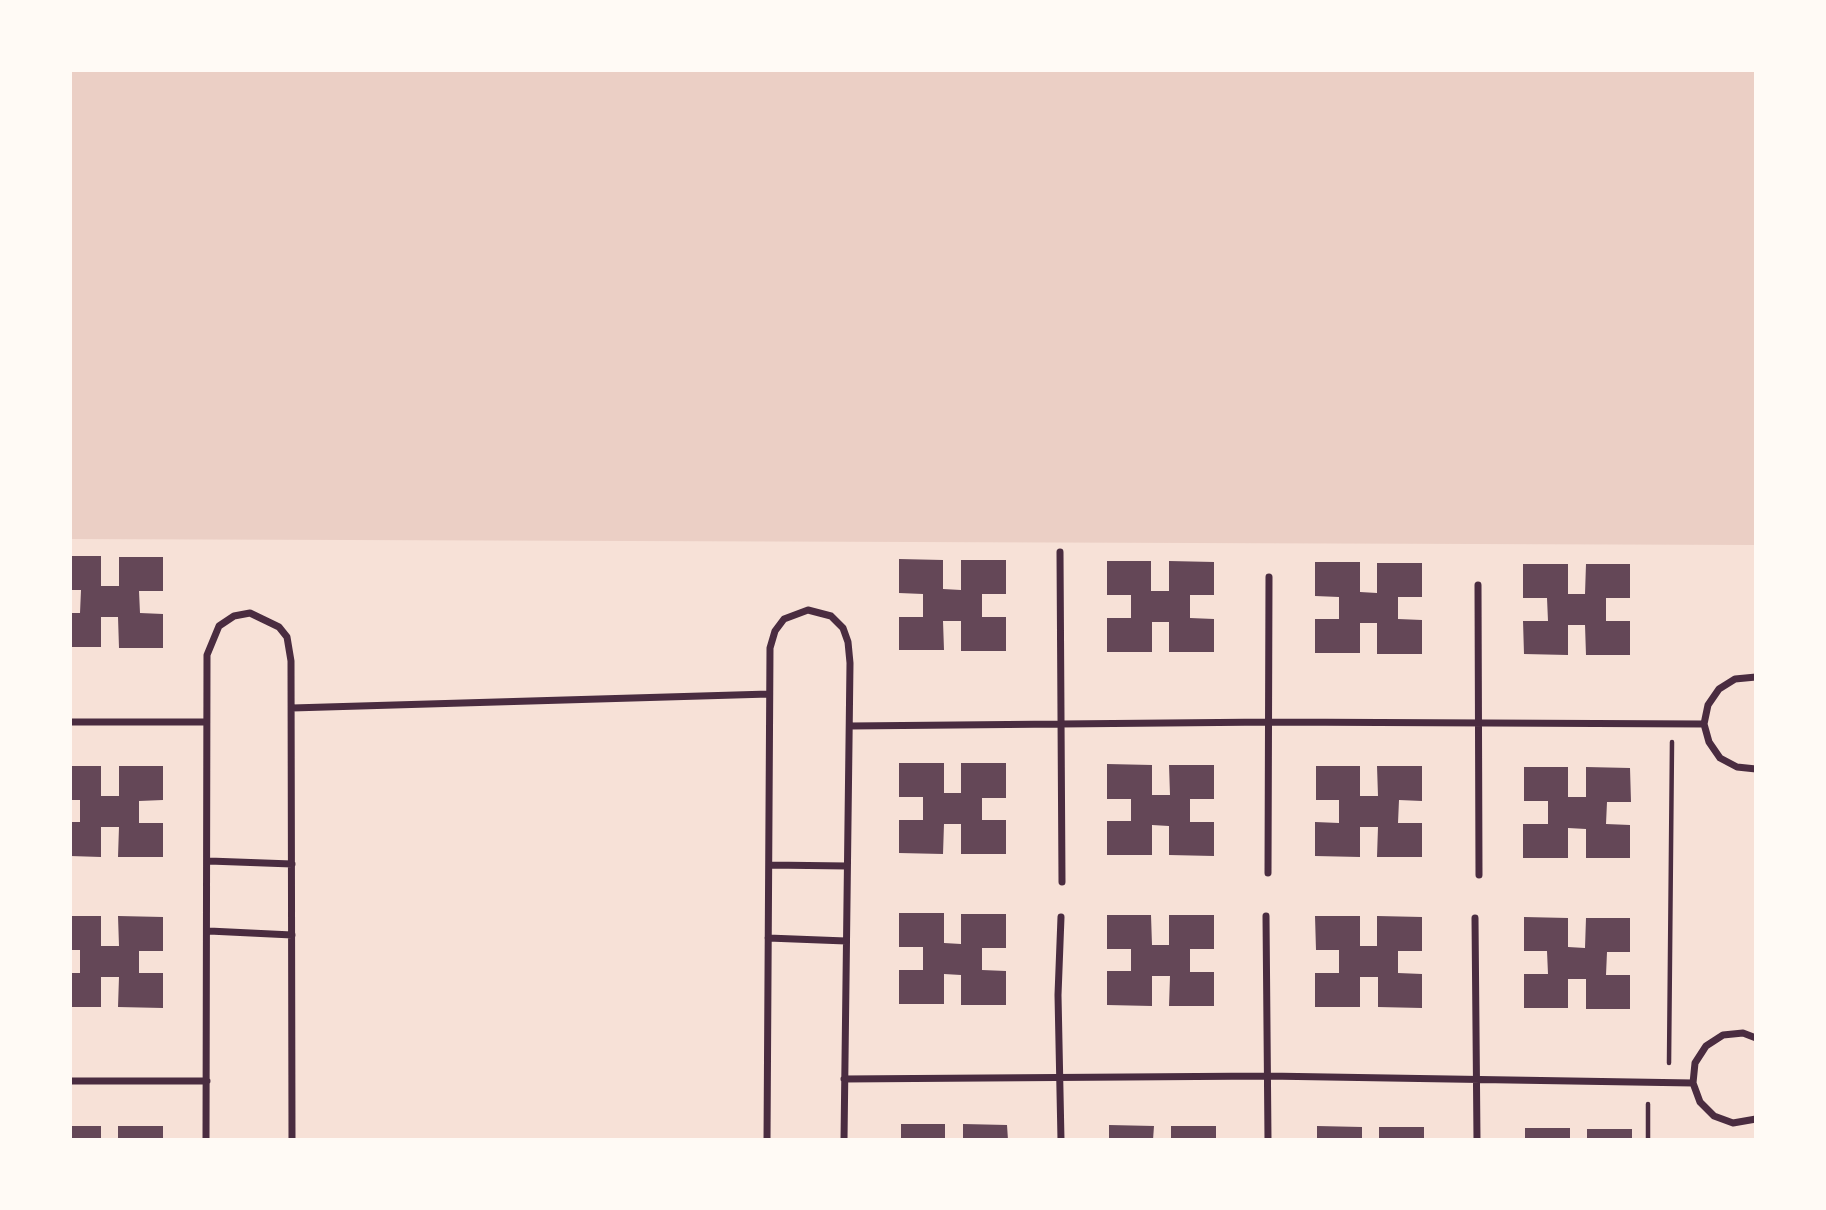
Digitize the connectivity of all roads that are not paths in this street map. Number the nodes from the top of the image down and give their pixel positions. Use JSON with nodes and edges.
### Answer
{"nodes":[{"id":1,"x":1060,"y":552,"type":"dead end"},
{"id":2,"x":1269,"y":577,"type":"dead end"},
{"id":3,"x":1478,"y":585,"type":"dead end"},
{"id":4,"x":1756,"y":677,"type":"edge"},
{"id":5,"x":769,"y":694,"type":"junction"},
{"id":6,"x":292,"y":708,"type":"junction"},
{"id":7,"x":206,"y":722,"type":"junction"},
{"id":8,"x":1271,"y":722,"type":"junction"},
{"id":9,"x":70,"y":723,"type":"edge"},
{"id":10,"x":1704,"y":724,"type":"junction"},
{"id":11,"x":1061,"y":725,"type":"junction"},
{"id":12,"x":1478,"y":725,"type":"junction"},
{"id":13,"x":850,"y":726,"type":"junction"},
{"id":14,"x":1756,"y":769,"type":"edge"},
{"id":15,"x":209,"y":861,"type":"junction"},
{"id":16,"x":292,"y":864,"type":"junction"},
{"id":17,"x":769,"y":865,"type":"junction"},
{"id":18,"x":847,"y":866,"type":"junction"},
{"id":19,"x":1268,"y":873,"type":"dead end"},
{"id":20,"x":1479,"y":875,"type":"dead end"},
{"id":21,"x":1062,"y":881,"type":"dead end"},
{"id":22,"x":1266,"y":916,"type":"dead end"},
{"id":23,"x":1061,"y":917,"type":"dead end"},
{"id":24,"x":1475,"y":918,"type":"dead end"},
{"id":25,"x":209,"y":931,"type":"junction"},
{"id":26,"x":292,"y":935,"type":"junction"},
{"id":27,"x":768,"y":938,"type":"junction"},
{"id":28,"x":846,"y":941,"type":"junction"},
{"id":29,"x":1756,"y":1038,"type":"edge"},
{"id":30,"x":1061,"y":1076,"type":"junction"},
{"id":31,"x":1267,"y":1076,"type":"junction"},
{"id":32,"x":1477,"y":1078,"type":"junction"},
{"id":33,"x":844,"y":1079,"type":"junction"},
{"id":34,"x":70,"y":1081,"type":"edge"},
{"id":35,"x":207,"y":1081,"type":"junction"},
{"id":36,"x":1693,"y":1083,"type":"junction"},
{"id":37,"x":1756,"y":1119,"type":"edge"},
{"id":38,"x":206,"y":1140,"type":"edge"},
{"id":39,"x":292,"y":1140,"type":"edge"},
{"id":40,"x":767,"y":1140,"type":"edge"},
{"id":41,"x":844,"y":1140,"type":"edge"},
{"id":42,"x":1061,"y":1140,"type":"edge"},
{"id":43,"x":1268,"y":1140,"type":"edge"},
{"id":44,"x":1477,"y":1140,"type":"edge"}],
"edges":[{"from":1,"to":11,"type":"street"},
{"from":2,"to":8,"type":"street"},
{"from":3,"to":12,"type":"street"},
{"from":4,"to":10,"type":"street"},
{"from":5,"to":6,"type":"street"},
{"from":5,"to":13,"type":"street"},
{"from":5,"to":17,"type":"street"},
{"from":6,"to":7,"type":"street"},
{"from":6,"to":16,"type":"street"},
{"from":7,"to":9,"type":"street"},
{"from":7,"to":15,"type":"street"},
{"from":8,"to":11,"type":"street"},
{"from":8,"to":12,"type":"street"},
{"from":8,"to":19,"type":"street"},
{"from":10,"to":12,"type":"street"},
{"from":10,"to":14,"type":"street"},
{"from":11,"to":13,"type":"street"},
{"from":11,"to":21,"type":"street"},
{"from":12,"to":20,"type":"street"},
{"from":13,"to":18,"type":"street"},
{"from":15,"to":16,"type":"street"},
{"from":15,"to":25,"type":"street"},
{"from":16,"to":26,"type":"street"},
{"from":17,"to":18,"type":"street"},
{"from":17,"to":27,"type":"street"},
{"from":18,"to":28,"type":"street"},
{"from":22,"to":31,"type":"street"},
{"from":23,"to":30,"type":"street"},
{"from":24,"to":32,"type":"street"},
{"from":25,"to":26,"type":"street"},
{"from":25,"to":35,"type":"street"},
{"from":26,"to":39,"type":"street"},
{"from":27,"to":28,"type":"street"},
{"from":27,"to":40,"type":"street"},
{"from":28,"to":33,"type":"street"},
{"from":29,"to":36,"type":"street"},
{"from":30,"to":31,"type":"street"},
{"from":30,"to":33,"type":"street"},
{"from":30,"to":42,"type":"street"},
{"from":31,"to":32,"type":"street"},
{"from":31,"to":43,"type":"street"},
{"from":32,"to":36,"type":"street"},
{"from":32,"to":44,"type":"street"},
{"from":33,"to":41,"type":"street"},
{"from":34,"to":35,"type":"street"},
{"from":35,"to":38,"type":"street"},
{"from":36,"to":37,"type":"street"}]}
